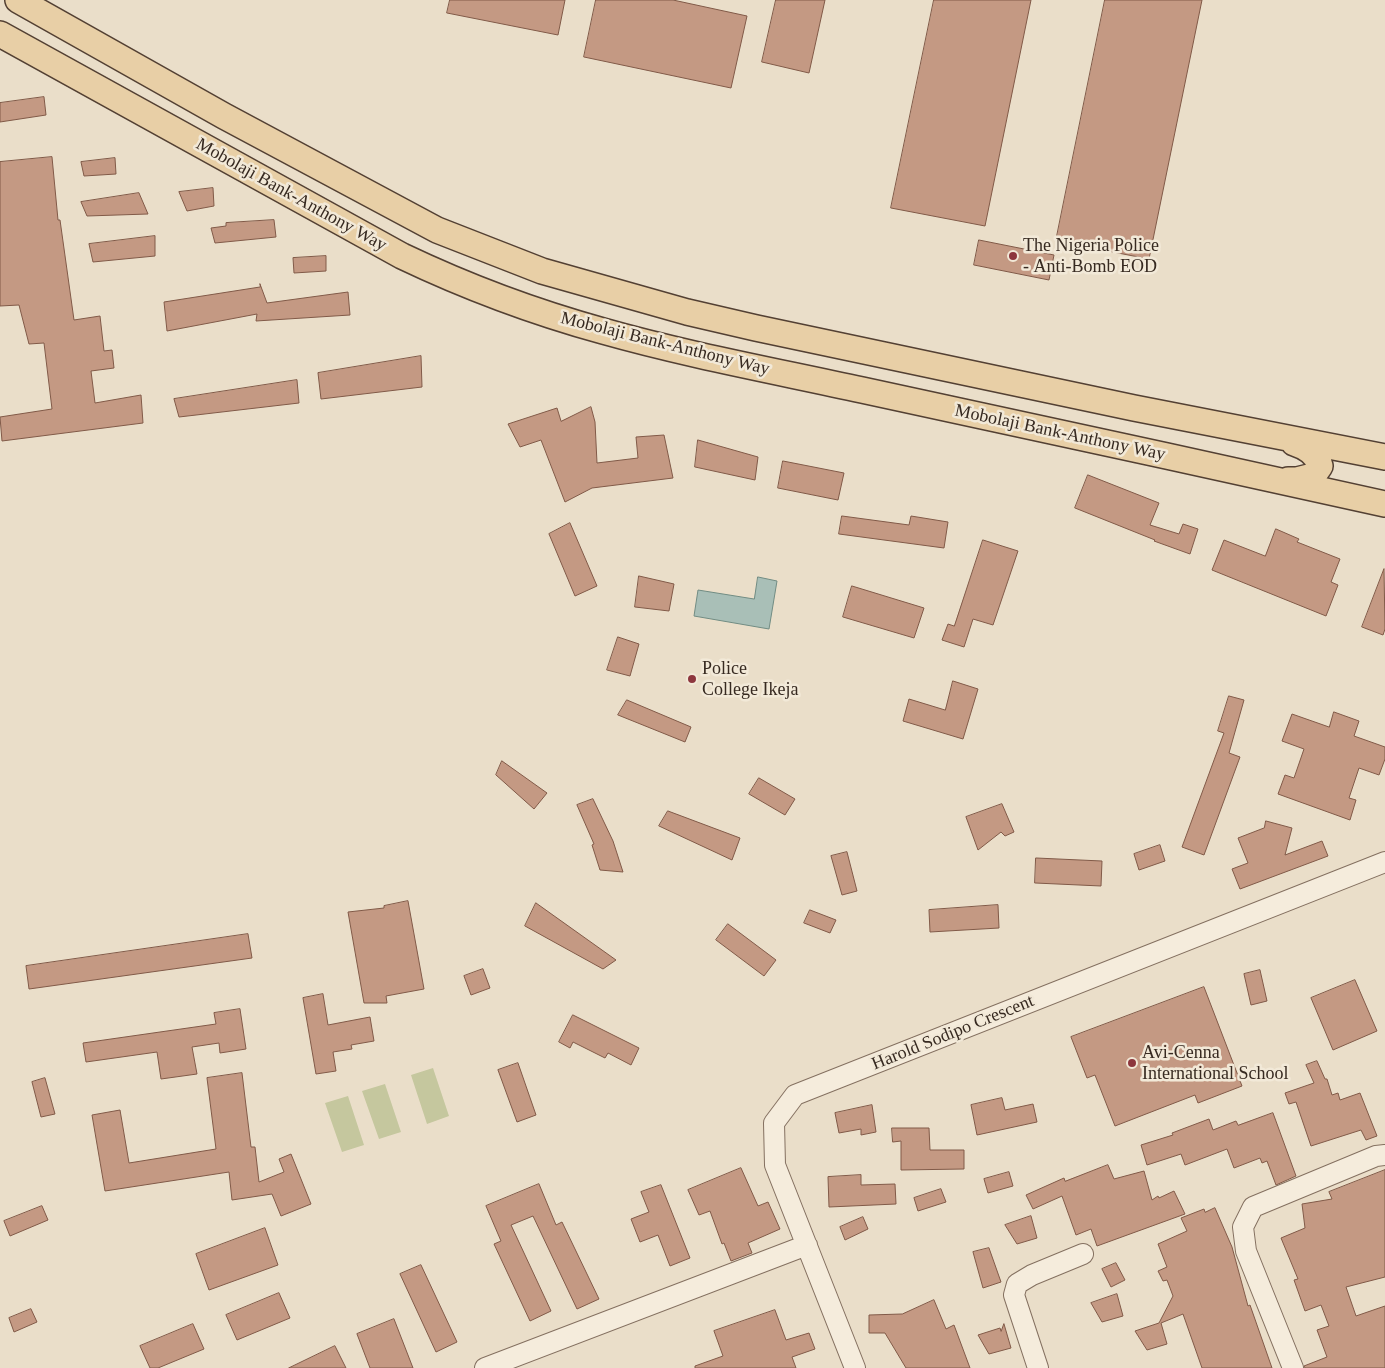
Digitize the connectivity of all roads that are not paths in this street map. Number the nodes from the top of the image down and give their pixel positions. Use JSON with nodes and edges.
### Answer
{"nodes":[{"id":1,"x":18,"y":0,"type":"edge"},
{"id":2,"x":0,"y":34,"type":"edge"},
{"id":3,"x":1279,"y":437,"type":"junction"},
{"id":4,"x":1377,"y":455,"type":"edge"},
{"id":5,"x":1273,"y":478,"type":"junction"},
{"id":6,"x":1374,"y":502,"type":"edge"},
{"id":7,"x":1385,"y":862,"type":"edge"},
{"id":8,"x":1385,"y":1155,"type":"edge"},
{"id":9,"x":807,"y":1245,"type":"junction"},
{"id":10,"x":1083,"y":1254,"type":"dead end"},
{"id":11,"x":485,"y":1368,"type":"edge"},
{"id":12,"x":855,"y":1368,"type":"edge"},
{"id":13,"x":1038,"y":1368,"type":"edge"},
{"id":14,"x":1293,"y":1368,"type":"edge"}],
"edges":[{"from":1,"to":3,"type":"main road","name":"Mobolaji Bank-Anthony Way"},
{"from":2,"to":5,"type":"main road","name":"Mobolaji Bank-Anthony Way"},
{"from":3,"to":4,"type":"main road","name":"Mobolaji Bank-Anthony Way"},
{"from":3,"to":5,"type":"main road"},
{"from":4,"to":6,"type":"main road"},
{"from":5,"to":6,"type":"main road","name":"Mobolaji Bank-Anthony Way"},
{"from":7,"to":9,"type":"street","name":"Harold Sodipo Crescent"},
{"from":8,"to":14,"type":"street"},
{"from":9,"to":11,"type":"street"},
{"from":9,"to":12,"type":"street","name":"Harold Sodipo Crescent"},
{"from":10,"to":13,"type":"street"}]}
